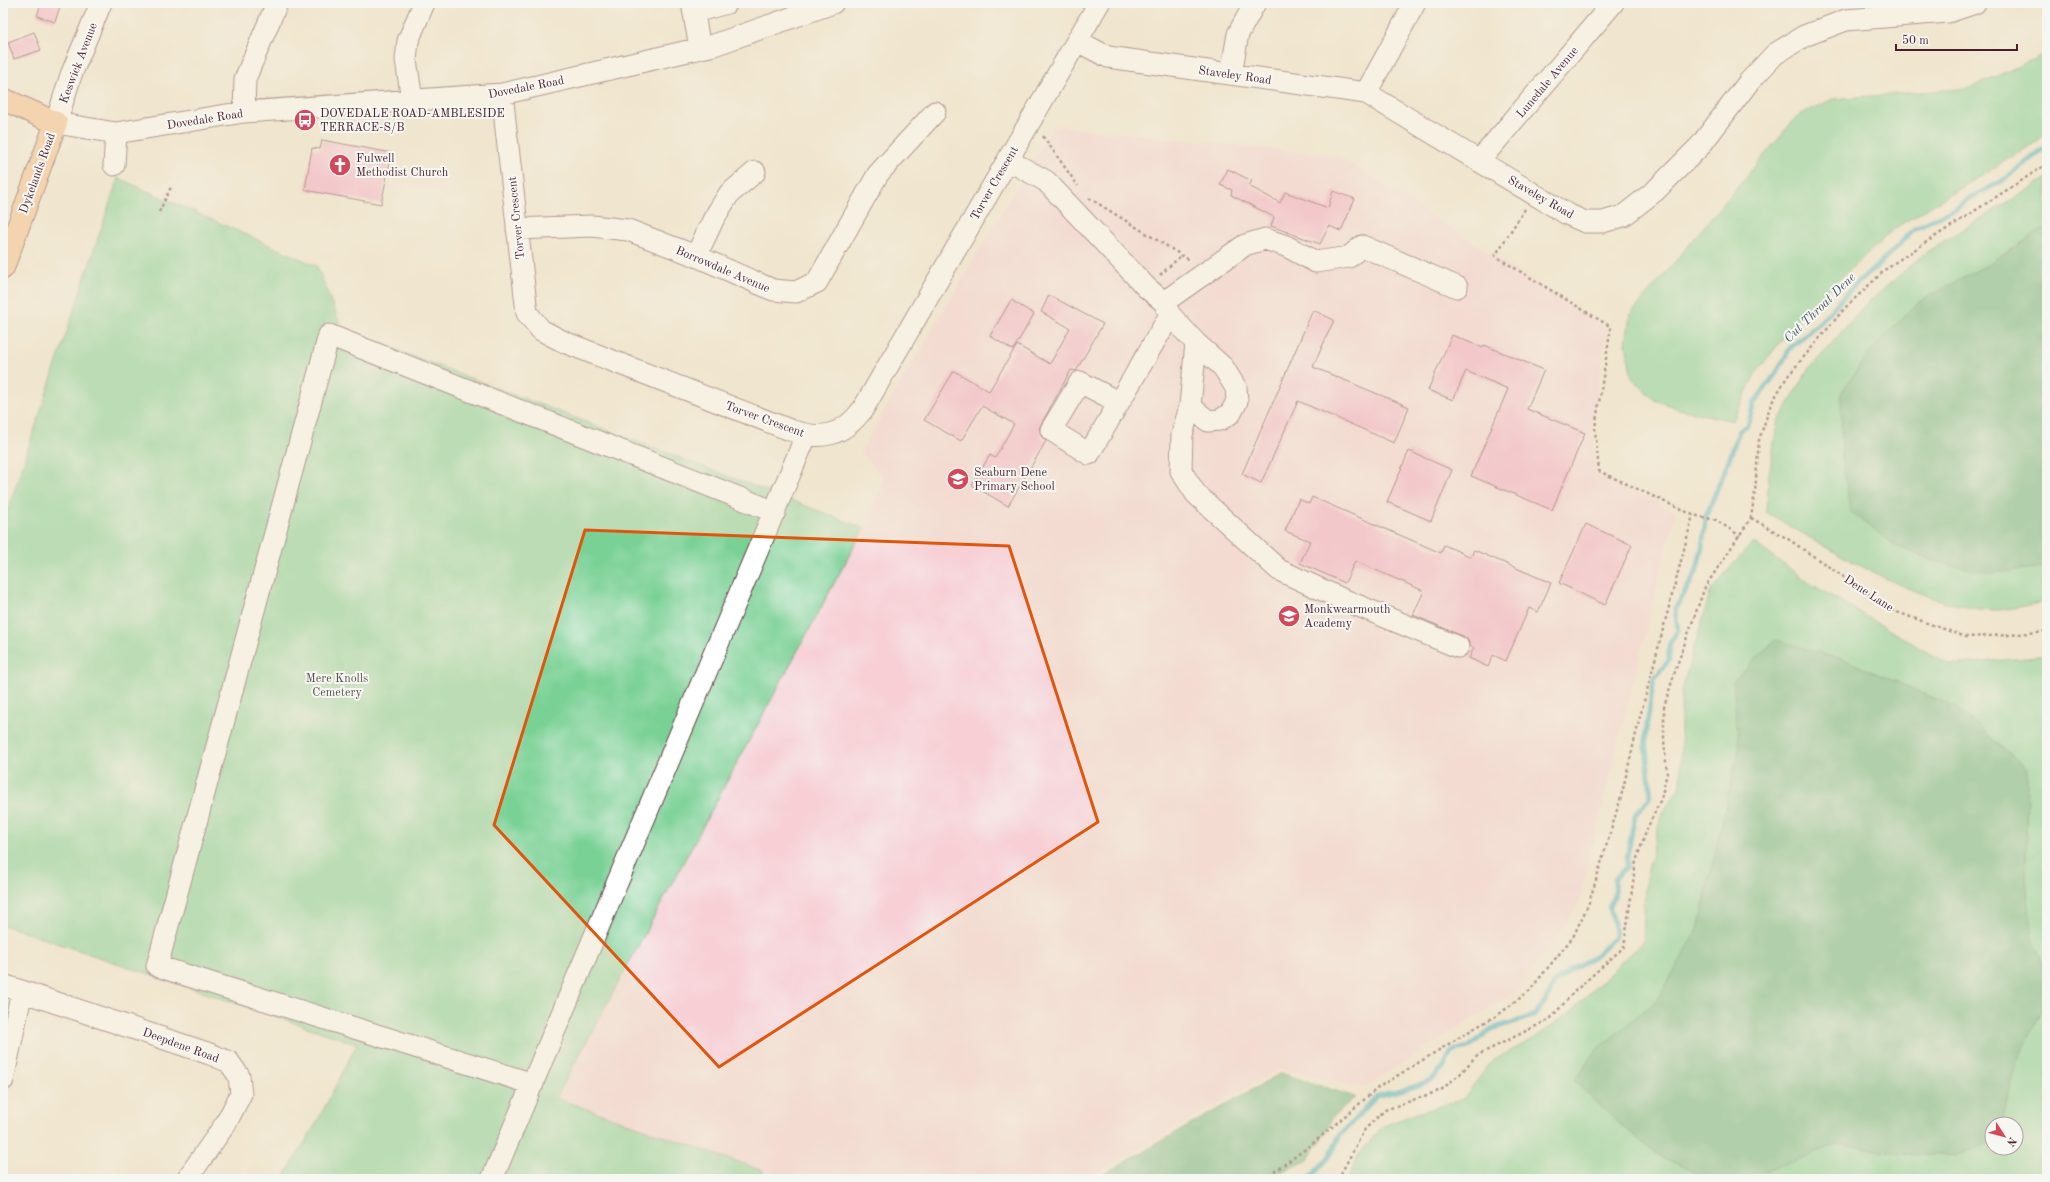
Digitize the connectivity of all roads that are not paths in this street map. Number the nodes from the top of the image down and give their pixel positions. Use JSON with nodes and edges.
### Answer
{"nodes":[{"id":1,"x":101,"y":3,"type":"edge"},
{"id":2,"x":277,"y":3,"type":"edge"},
{"id":3,"x":424,"y":3,"type":"edge"},
{"id":4,"x":728,"y":3,"type":"edge"},
{"id":5,"x":833,"y":3,"type":"edge"},
{"id":6,"x":1099,"y":3,"type":"edge"},
{"id":7,"x":1255,"y":3,"type":"edge"},
{"id":8,"x":1415,"y":3,"type":"edge"},
{"id":9,"x":1613,"y":3,"type":"edge"},
{"id":10,"x":1976,"y":3,"type":"edge"},
{"id":11,"x":693,"y":7,"type":"edge"},
{"id":12,"x":1077,"y":41,"type":"junction"},
{"id":13,"x":700,"y":48,"type":"junction"},
{"id":14,"x":1231,"y":74,"type":"junction"},
{"id":15,"x":1366,"y":93,"type":"junction"},
{"id":16,"x":502,"y":94,"type":"junction"},
{"id":17,"x":3,"y":99,"type":"edge"},
{"id":18,"x":412,"y":100,"type":"junction"},
{"id":19,"x":244,"y":112,"type":"junction"},
{"id":20,"x":935,"y":112,"type":"dead end"},
{"id":21,"x":56,"y":123,"type":"junction"},
{"id":22,"x":116,"y":133,"type":"junction"},
{"id":23,"x":1008,"y":160,"type":"junction"},
{"id":24,"x":1480,"y":160,"type":"junction"},
{"id":25,"x":114,"y":165,"type":"dead end"},
{"id":26,"x":755,"y":172,"type":"dead end"},
{"id":27,"x":517,"y":229,"type":"junction"},
{"id":28,"x":8,"y":240,"type":"edge"},
{"id":29,"x":696,"y":256,"type":"junction"},
{"id":30,"x":3,"y":268,"type":"edge"},
{"id":31,"x":1456,"y":287,"type":"dead end"},
{"id":32,"x":1167,"y":309,"type":"junction"},
{"id":33,"x":1196,"y":343,"type":"junction"},
{"id":34,"x":1118,"y":402,"type":"dead end"},
{"id":35,"x":1190,"y":406,"type":"junction"},
{"id":36,"x":806,"y":436,"type":"junction"},
{"id":37,"x":775,"y":512,"type":"junction"},
{"id":38,"x":1458,"y":646,"type":"dead end"},
{"id":39,"x":13,"y":988,"type":"edge"},
{"id":40,"x":3,"y":1080,"type":"edge"},
{"id":41,"x":533,"y":1084,"type":"junction"},
{"id":42,"x":187,"y":1179,"type":"edge"},
{"id":43,"x":492,"y":1179,"type":"edge"}],
"edges":[{"from":1,"to":21,"type":"street","name":"Keswick Avenue"},
{"from":2,"to":19,"type":"street"},
{"from":3,"to":18,"type":"street"},
{"from":4,"to":11,"type":"street"},
{"from":5,"to":13,"type":"street","name":"Dovedale Road"},
{"from":6,"to":12,"type":"street","name":"Torver Crescent"},
{"from":7,"to":14,"type":"street"},
{"from":8,"to":15,"type":"street"},
{"from":9,"to":24,"type":"street","name":"Lunedale Avenue"},
{"from":10,"to":24,"type":"street","name":"Staveley Road"},
{"from":11,"to":13,"type":"street"},
{"from":12,"to":14,"type":"street","name":"Staveley Road"},
{"from":12,"to":23,"type":"street","name":"Torver Crescent"},
{"from":13,"to":16,"type":"street","name":"Dovedale Road"},
{"from":14,"to":15,"type":"street","name":"Staveley Road"},
{"from":15,"to":24,"type":"street","name":"Staveley Road"},
{"from":16,"to":18,"type":"street","name":"Dovedale Road"},
{"from":16,"to":27,"type":"street","name":"Torver Crescent"},
{"from":17,"to":21,"type":"main road"},
{"from":18,"to":19,"type":"street","name":"Dovedale Road"},
{"from":19,"to":22,"type":"street","name":"Dovedale Road"},
{"from":20,"to":29,"type":"street","name":"Borrowdale Avenue"},
{"from":21,"to":22,"type":"street","name":"Dovedale Road"},
{"from":21,"to":28,"type":"main road","name":"Dykelands Road"},
{"from":22,"to":25,"type":"street"},
{"from":23,"to":32,"type":"street"},
{"from":23,"to":36,"type":"street","name":"Torver Crescent"},
{"from":26,"to":29,"type":"street"},
{"from":27,"to":29,"type":"street","name":"Borrowdale Avenue"},
{"from":27,"to":36,"type":"street","name":"Torver Crescent"},
{"from":28,"to":30,"type":"main road","name":"Dykelands Road"},
{"from":31,"to":32,"type":"street"},
{"from":32,"to":33,"type":"street"},
{"from":32,"to":34,"type":"street"},
{"from":33,"to":35,"type":"street"},
{"from":33,"to":35,"type":"street"},
{"from":35,"to":38,"type":"street"},
{"from":36,"to":37,"type":"street"},
{"from":37,"to":41,"type":"street"},
{"from":37,"to":41,"type":"street"},
{"from":39,"to":40,"type":"street"},
{"from":39,"to":42,"type":"street","name":"Deepdene Road"},
{"from":41,"to":43,"type":"street"}]}
